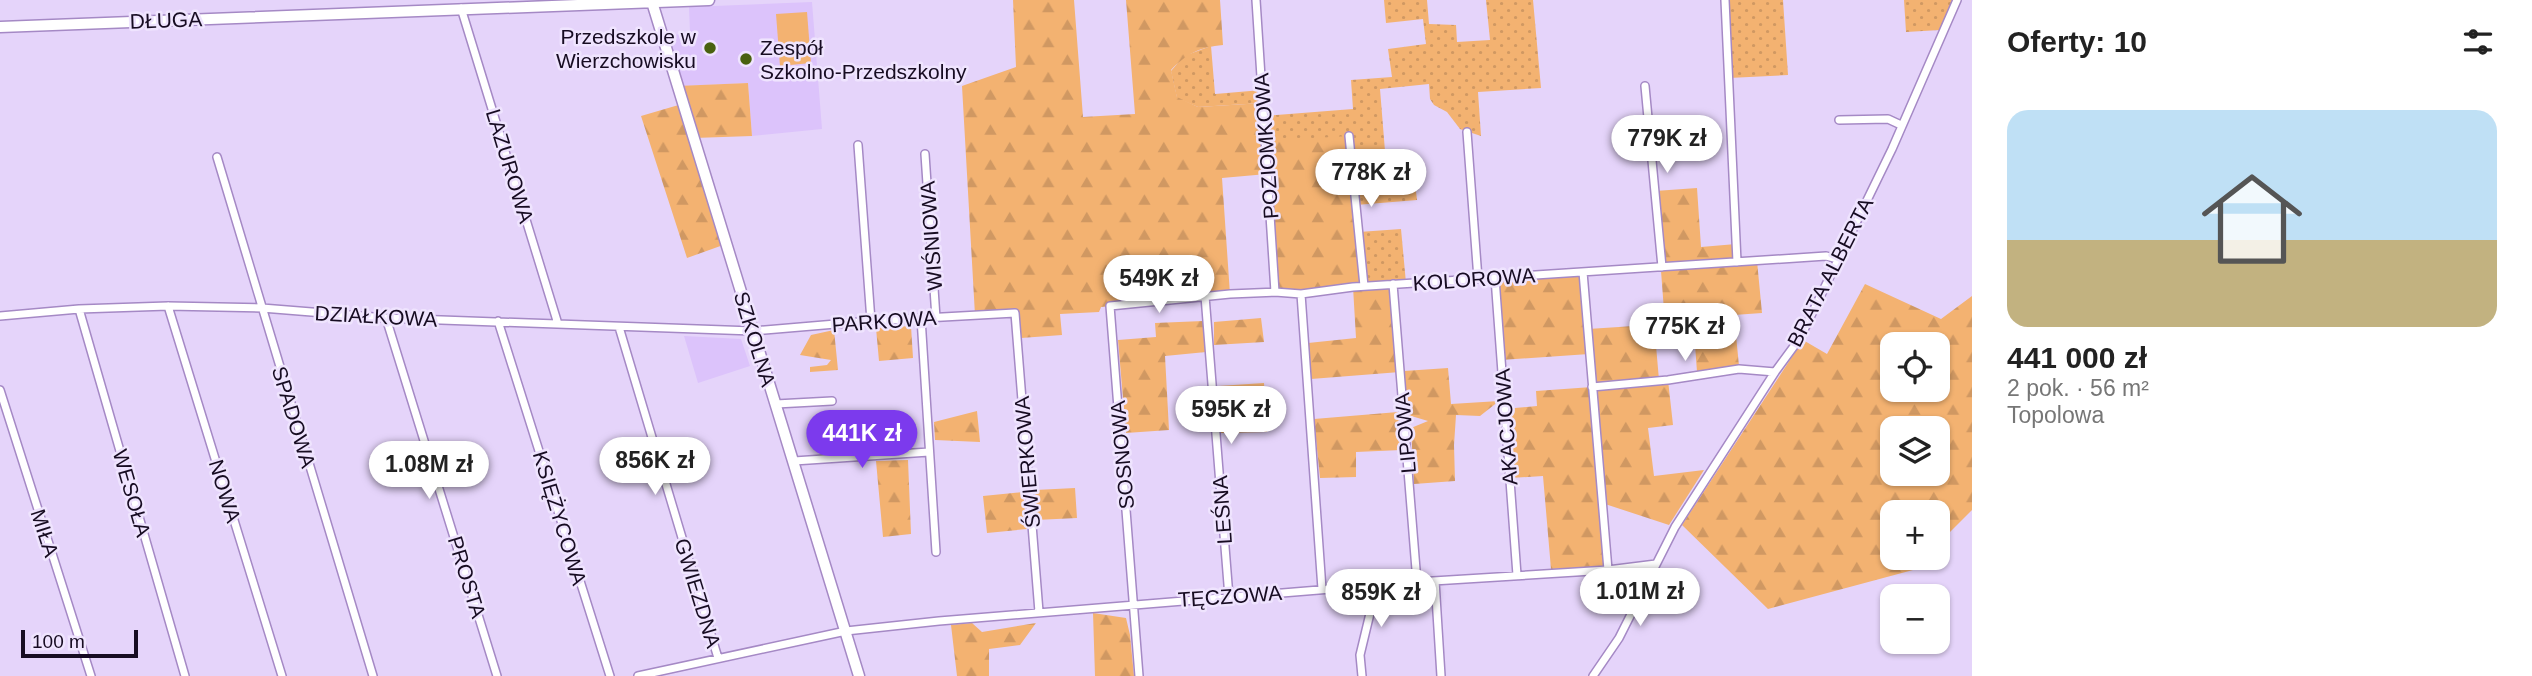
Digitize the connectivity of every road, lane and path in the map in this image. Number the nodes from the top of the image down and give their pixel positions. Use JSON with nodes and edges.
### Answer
{"nodes":[{"id":1,"x":709,"y":0,"type":"edge"},
{"id":2,"x":1256,"y":0,"type":"edge"},
{"id":3,"x":1725,"y":0,"type":"edge"},
{"id":4,"x":1957,"y":0,"type":"edge"},
{"id":5,"x":651,"y":1,"type":"edge"},
{"id":6,"x":461,"y":8,"type":"junction"},
{"id":7,"x":0,"y":27,"type":"edge"},
{"id":8,"x":1645,"y":86,"type":"dead end"},
{"id":9,"x":1839,"y":120,"type":"dead end"},
{"id":10,"x":1901,"y":125,"type":"junction"},
{"id":11,"x":1467,"y":132,"type":"dead end"},
{"id":12,"x":1349,"y":135,"type":"dead end"},
{"id":13,"x":858,"y":145,"type":"dead end"},
{"id":14,"x":925,"y":154,"type":"dead end"},
{"id":15,"x":217,"y":157,"type":"dead end"},
{"id":16,"x":1838,"y":259,"type":"junction"},
{"id":17,"x":1737,"y":262,"type":"junction"},
{"id":18,"x":1662,"y":267,"type":"junction"},
{"id":19,"x":1583,"y":272,"type":"junction"},
{"id":20,"x":1495,"y":278,"type":"junction"},
{"id":21,"x":1478,"y":279,"type":"junction"},
{"id":22,"x":1394,"y":284,"type":"junction"},
{"id":23,"x":1364,"y":286,"type":"junction"},
{"id":24,"x":1275,"y":292,"type":"junction"},
{"id":25,"x":1301,"y":294,"type":"junction"},
{"id":26,"x":1205,"y":296,"type":"junction"},
{"id":27,"x":168,"y":306,"type":"junction"},
{"id":28,"x":1110,"y":306,"type":"joint"},
{"id":29,"x":262,"y":308,"type":"junction"},
{"id":30,"x":79,"y":309,"type":"junction"},
{"id":31,"x":1015,"y":313,"type":"joint"},
{"id":32,"x":0,"y":316,"type":"edge"},
{"id":33,"x":936,"y":317,"type":"junction"},
{"id":34,"x":386,"y":318,"type":"junction"},
{"id":35,"x":921,"y":318,"type":"junction"},
{"id":36,"x":498,"y":321,"type":"junction"},
{"id":37,"x":871,"y":321,"type":"junction"},
{"id":38,"x":558,"y":324,"type":"junction"},
{"id":39,"x":619,"y":327,"type":"junction"},
{"id":40,"x":753,"y":331,"type":"junction"},
{"id":41,"x":1775,"y":372,"type":"junction"},
{"id":42,"x":1592,"y":387,"type":"junction"},
{"id":43,"x":0,"y":390,"type":"edge"},
{"id":44,"x":832,"y":401,"type":"dead end"},
{"id":45,"x":776,"y":404,"type":"junction"},
{"id":46,"x":929,"y":452,"type":"junction"},
{"id":47,"x":794,"y":461,"type":"junction"},
{"id":48,"x":936,"y":552,"type":"dead end"},
{"id":49,"x":1656,"y":564,"type":"junction"},
{"id":50,"x":1608,"y":570,"type":"junction"},
{"id":51,"x":1517,"y":575,"type":"junction"},
{"id":52,"x":1435,"y":581,"type":"junction"},
{"id":53,"x":1417,"y":582,"type":"junction"},
{"id":54,"x":1371,"y":586,"type":"junction"},
{"id":55,"x":1322,"y":589,"type":"junction"},
{"id":56,"x":1229,"y":597,"type":"junction"},
{"id":57,"x":1135,"y":603,"type":"junction"},
{"id":58,"x":1039,"y":612,"type":"junction"},
{"id":59,"x":846,"y":631,"type":"junction"},
{"id":60,"x":718,"y":658,"type":"junction"},
{"id":61,"x":91,"y":676,"type":"edge"},
{"id":62,"x":185,"y":676,"type":"edge"},
{"id":63,"x":282,"y":676,"type":"edge"},
{"id":64,"x":373,"y":676,"type":"edge"},
{"id":65,"x":497,"y":676,"type":"edge"},
{"id":66,"x":610,"y":676,"type":"edge"},
{"id":67,"x":638,"y":676,"type":"edge"},
{"id":68,"x":859,"y":676,"type":"edge"},
{"id":69,"x":1139,"y":676,"type":"edge"},
{"id":70,"x":1362,"y":676,"type":"edge"},
{"id":71,"x":1441,"y":676,"type":"edge"},
{"id":72,"x":1593,"y":676,"type":"edge"}],
"edges":[{"from":1,"to":5,"type":"street","name":"DŁUGA"},
{"from":2,"to":24,"type":"street","name":"POZIOMKOWA"},
{"from":3,"to":17,"type":"street"},
{"from":4,"to":10,"type":"street","name":"BRATA ALBERTA"},
{"from":5,"to":6,"type":"street","name":"DŁUGA"},
{"from":5,"to":40,"type":"street","name":"SZKOLNA"},
{"from":6,"to":7,"type":"street","name":"DŁUGA"},
{"from":6,"to":38,"type":"street","name":"LAZUROWA"},
{"from":8,"to":18,"type":"street"},
{"from":9,"to":10,"type":"street"},
{"from":10,"to":16,"type":"street","name":"BRATA ALBERTA"},
{"from":11,"to":21,"type":"street"},
{"from":12,"to":23,"type":"street"},
{"from":13,"to":37,"type":"street"},
{"from":14,"to":33,"type":"street","name":"WIŚNIOWA"},
{"from":15,"to":29,"type":"street","name":"SPADOWA"},
{"from":16,"to":17,"type":"street","name":"KOLOROWA"},
{"from":16,"to":41,"type":"street","name":"BRATA ALBERTA"},
{"from":17,"to":18,"type":"street","name":"KOLOROWA"},
{"from":18,"to":19,"type":"street","name":"KOLOROWA"},
{"from":19,"to":20,"type":"street","name":"KOLOROWA"},
{"from":19,"to":42,"type":"street"},
{"from":20,"to":21,"type":"street","name":"KOLOROWA"},
{"from":20,"to":51,"type":"street","name":"AKACJOWA"},
{"from":21,"to":22,"type":"street","name":"KOLOROWA"},
{"from":22,"to":23,"type":"street","name":"KOLOROWA"},
{"from":22,"to":53,"type":"street","name":"LIPOWA"},
{"from":23,"to":25,"type":"street","name":"KOLOROWA"},
{"from":24,"to":25,"type":"street","name":"KOLOROWA"},
{"from":24,"to":26,"type":"street","name":"KOLOROWA"},
{"from":25,"to":55,"type":"street"},
{"from":26,"to":28,"type":"street","name":"KOLOROWA"},
{"from":26,"to":56,"type":"street","name":"LEŚNA"},
{"from":27,"to":29,"type":"street","name":"DZIAŁKOWA"},
{"from":27,"to":30,"type":"street","name":"DZIAŁKOWA"},
{"from":27,"to":63,"type":"street","name":"NOWA"},
{"from":28,"to":57,"type":"street","name":"SOSNOWA"},
{"from":29,"to":34,"type":"street","name":"DZIAŁKOWA"},
{"from":29,"to":64,"type":"street","name":"SPADOWA"},
{"from":30,"to":32,"type":"street","name":"DZIAŁKOWA"},
{"from":30,"to":62,"type":"street","name":"WESOŁA"},
{"from":31,"to":33,"type":"street","name":"PARKOWA"},
{"from":31,"to":58,"type":"street","name":"ŚWIERKOWA"},
{"from":33,"to":35,"type":"street","name":"PARKOWA"},
{"from":34,"to":36,"type":"street","name":"DZIAŁKOWA"},
{"from":34,"to":65,"type":"street","name":"PROSTA"},
{"from":35,"to":37,"type":"street","name":"PARKOWA"},
{"from":35,"to":46,"type":"street"},
{"from":36,"to":38,"type":"street","name":"DZIAŁKOWA"},
{"from":36,"to":66,"type":"street","name":"KSIĘŻYCOWA"},
{"from":37,"to":40,"type":"street","name":"PARKOWA"},
{"from":38,"to":39,"type":"street","name":"DZIAŁKOWA"},
{"from":39,"to":40,"type":"street","name":"DZIAŁKOWA"},
{"from":39,"to":60,"type":"street","name":"GWIEZDNA"},
{"from":40,"to":45,"type":"street","name":"SZKOLNA"},
{"from":41,"to":42,"type":"street"},
{"from":41,"to":49,"type":"street","name":"BRATA ALBERTA"},
{"from":42,"to":50,"type":"street"},
{"from":43,"to":61,"type":"street","name":"MIŁA"},
{"from":44,"to":45,"type":"street"},
{"from":45,"to":47,"type":"street","name":"SZKOLNA"},
{"from":46,"to":47,"type":"street"},
{"from":46,"to":48,"type":"street"},
{"from":47,"to":59,"type":"street","name":"SZKOLNA"},
{"from":49,"to":50,"type":"street","name":"TĘCZOWA"},
{"from":49,"to":72,"type":"street","name":"BRATA ALBERTA"},
{"from":50,"to":51,"type":"street","name":"TĘCZOWA"},
{"from":51,"to":52,"type":"street","name":"TĘCZOWA"},
{"from":52,"to":53,"type":"street","name":"TĘCZOWA"},
{"from":52,"to":71,"type":"street"},
{"from":53,"to":54,"type":"street","name":"TĘCZOWA"},
{"from":54,"to":55,"type":"street","name":"TĘCZOWA"},
{"from":54,"to":70,"type":"street"},
{"from":55,"to":56,"type":"street","name":"TĘCZOWA"},
{"from":56,"to":57,"type":"street","name":"TĘCZOWA"},
{"from":57,"to":58,"type":"street","name":"TĘCZOWA"},
{"from":57,"to":69,"type":"street","name":"SOSNOWA"},
{"from":58,"to":59,"type":"street","name":"TĘCZOWA"},
{"from":59,"to":60,"type":"street","name":"TĘCZOWA"},
{"from":59,"to":68,"type":"street","name":"SZKOLNA"},
{"from":60,"to":67,"type":"street","name":"TĘCZOWA"}]}
